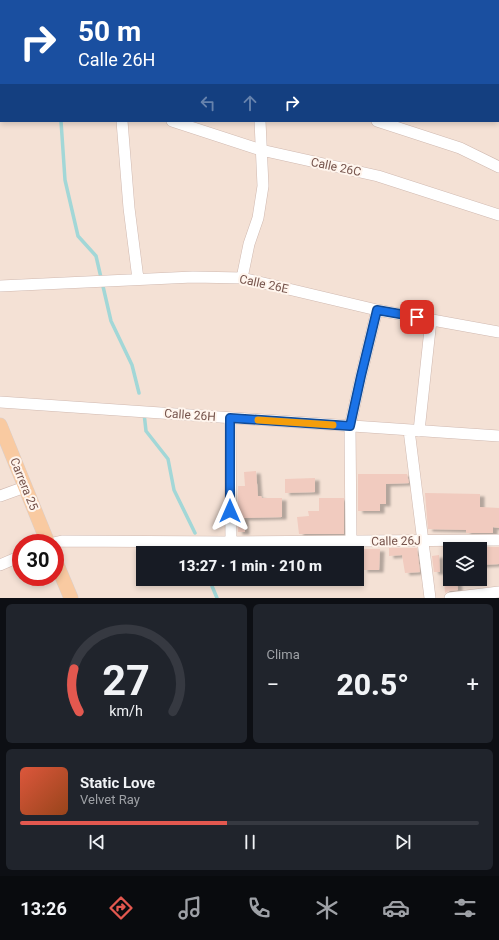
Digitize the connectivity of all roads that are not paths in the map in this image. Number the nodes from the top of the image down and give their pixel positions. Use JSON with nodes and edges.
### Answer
{"nodes":[{"id":1,"x":122,"y":122,"type":"edge"},
{"id":2,"x":175,"y":122,"type":"edge"},
{"id":3,"x":260,"y":122,"type":"edge"},
{"id":4,"x":379,"y":122,"type":"edge"},
{"id":5,"x":261,"y":150,"type":"junction"},
{"id":6,"x":499,"y":167,"type":"edge"},
{"id":7,"x":499,"y":215,"type":"edge"},
{"id":8,"x":242,"y":278,"type":"junction"},
{"id":9,"x":138,"y":279,"type":"junction"},
{"id":10,"x":0,"y":286,"type":"edge"},
{"id":11,"x":377,"y":310,"type":"junction"},
{"id":12,"x":431,"y":320,"type":"junction"},
{"id":13,"x":499,"y":332,"type":"edge"},
{"id":14,"x":0,"y":402,"type":"edge"},
{"id":15,"x":230,"y":418,"type":"junction"},
{"id":16,"x":0,"y":426,"type":"edge"},
{"id":17,"x":350,"y":426,"type":"junction"},
{"id":18,"x":414,"y":430,"type":"junction"},
{"id":19,"x":499,"y":436,"type":"edge"},
{"id":20,"x":25,"y":487,"type":"junction"},
{"id":21,"x":0,"y":496,"type":"edge"},
{"id":22,"x":44,"y":534,"type":"edge"},
{"id":23,"x":423,"y":540,"type":"junction"},
{"id":24,"x":499,"y":540,"type":"edge"},
{"id":25,"x":64,"y":541,"type":"edge"},
{"id":26,"x":351,"y":541,"type":"junction"},
{"id":27,"x":231,"y":542,"type":"junction"},
{"id":28,"x":12,"y":560,"type":"edge"},
{"id":29,"x":0,"y":566,"type":"edge"},
{"id":30,"x":64,"y":583,"type":"edge"},
{"id":31,"x":499,"y":592,"type":"edge"},
{"id":32,"x":70,"y":598,"type":"edge"},
{"id":33,"x":430,"y":598,"type":"edge"},
{"id":34,"x":450,"y":598,"type":"edge"}],
"edges":[{"from":1,"to":9,"type":"street"},
{"from":2,"to":5,"type":"street","name":"Calle 26C"},
{"from":3,"to":5,"type":"street"},
{"from":4,"to":6,"type":"street"},
{"from":5,"to":7,"type":"street","name":"Calle 26C"},
{"from":5,"to":8,"type":"street"},
{"from":8,"to":9,"type":"street","name":"Calle 26E"},
{"from":8,"to":11,"type":"street","name":"Calle 26E"},
{"from":9,"to":10,"type":"street","name":"Calle 26E"},
{"from":11,"to":12,"type":"street","name":"Calle 26E"},
{"from":11,"to":17,"type":"street"},
{"from":12,"to":13,"type":"street","name":"Calle 26E"},
{"from":12,"to":18,"type":"street"},
{"from":14,"to":15,"type":"street","name":"Calle 26H"},
{"from":15,"to":17,"type":"street","name":"Calle 26H"},
{"from":15,"to":27,"type":"street"},
{"from":16,"to":20,"type":"main road","name":"Carrera 25"},
{"from":17,"to":18,"type":"street","name":"Calle 26H"},
{"from":17,"to":26,"type":"street"},
{"from":18,"to":19,"type":"street","name":"Calle 26H"},
{"from":18,"to":23,"type":"street"},
{"from":20,"to":21,"type":"street"},
{"from":20,"to":22,"type":"main road","name":"Carrera 25"},
{"from":23,"to":24,"type":"street","name":"Calle 26J"},
{"from":23,"to":26,"type":"street","name":"Calle 26J"},
{"from":23,"to":33,"type":"street"},
{"from":25,"to":27,"type":"street","name":"Calle 26J"},
{"from":26,"to":27,"type":"street","name":"Calle 26J"},
{"from":28,"to":29,"type":"street"},
{"from":30,"to":32,"type":"main road"},
{"from":31,"to":34,"type":"street"}]}
